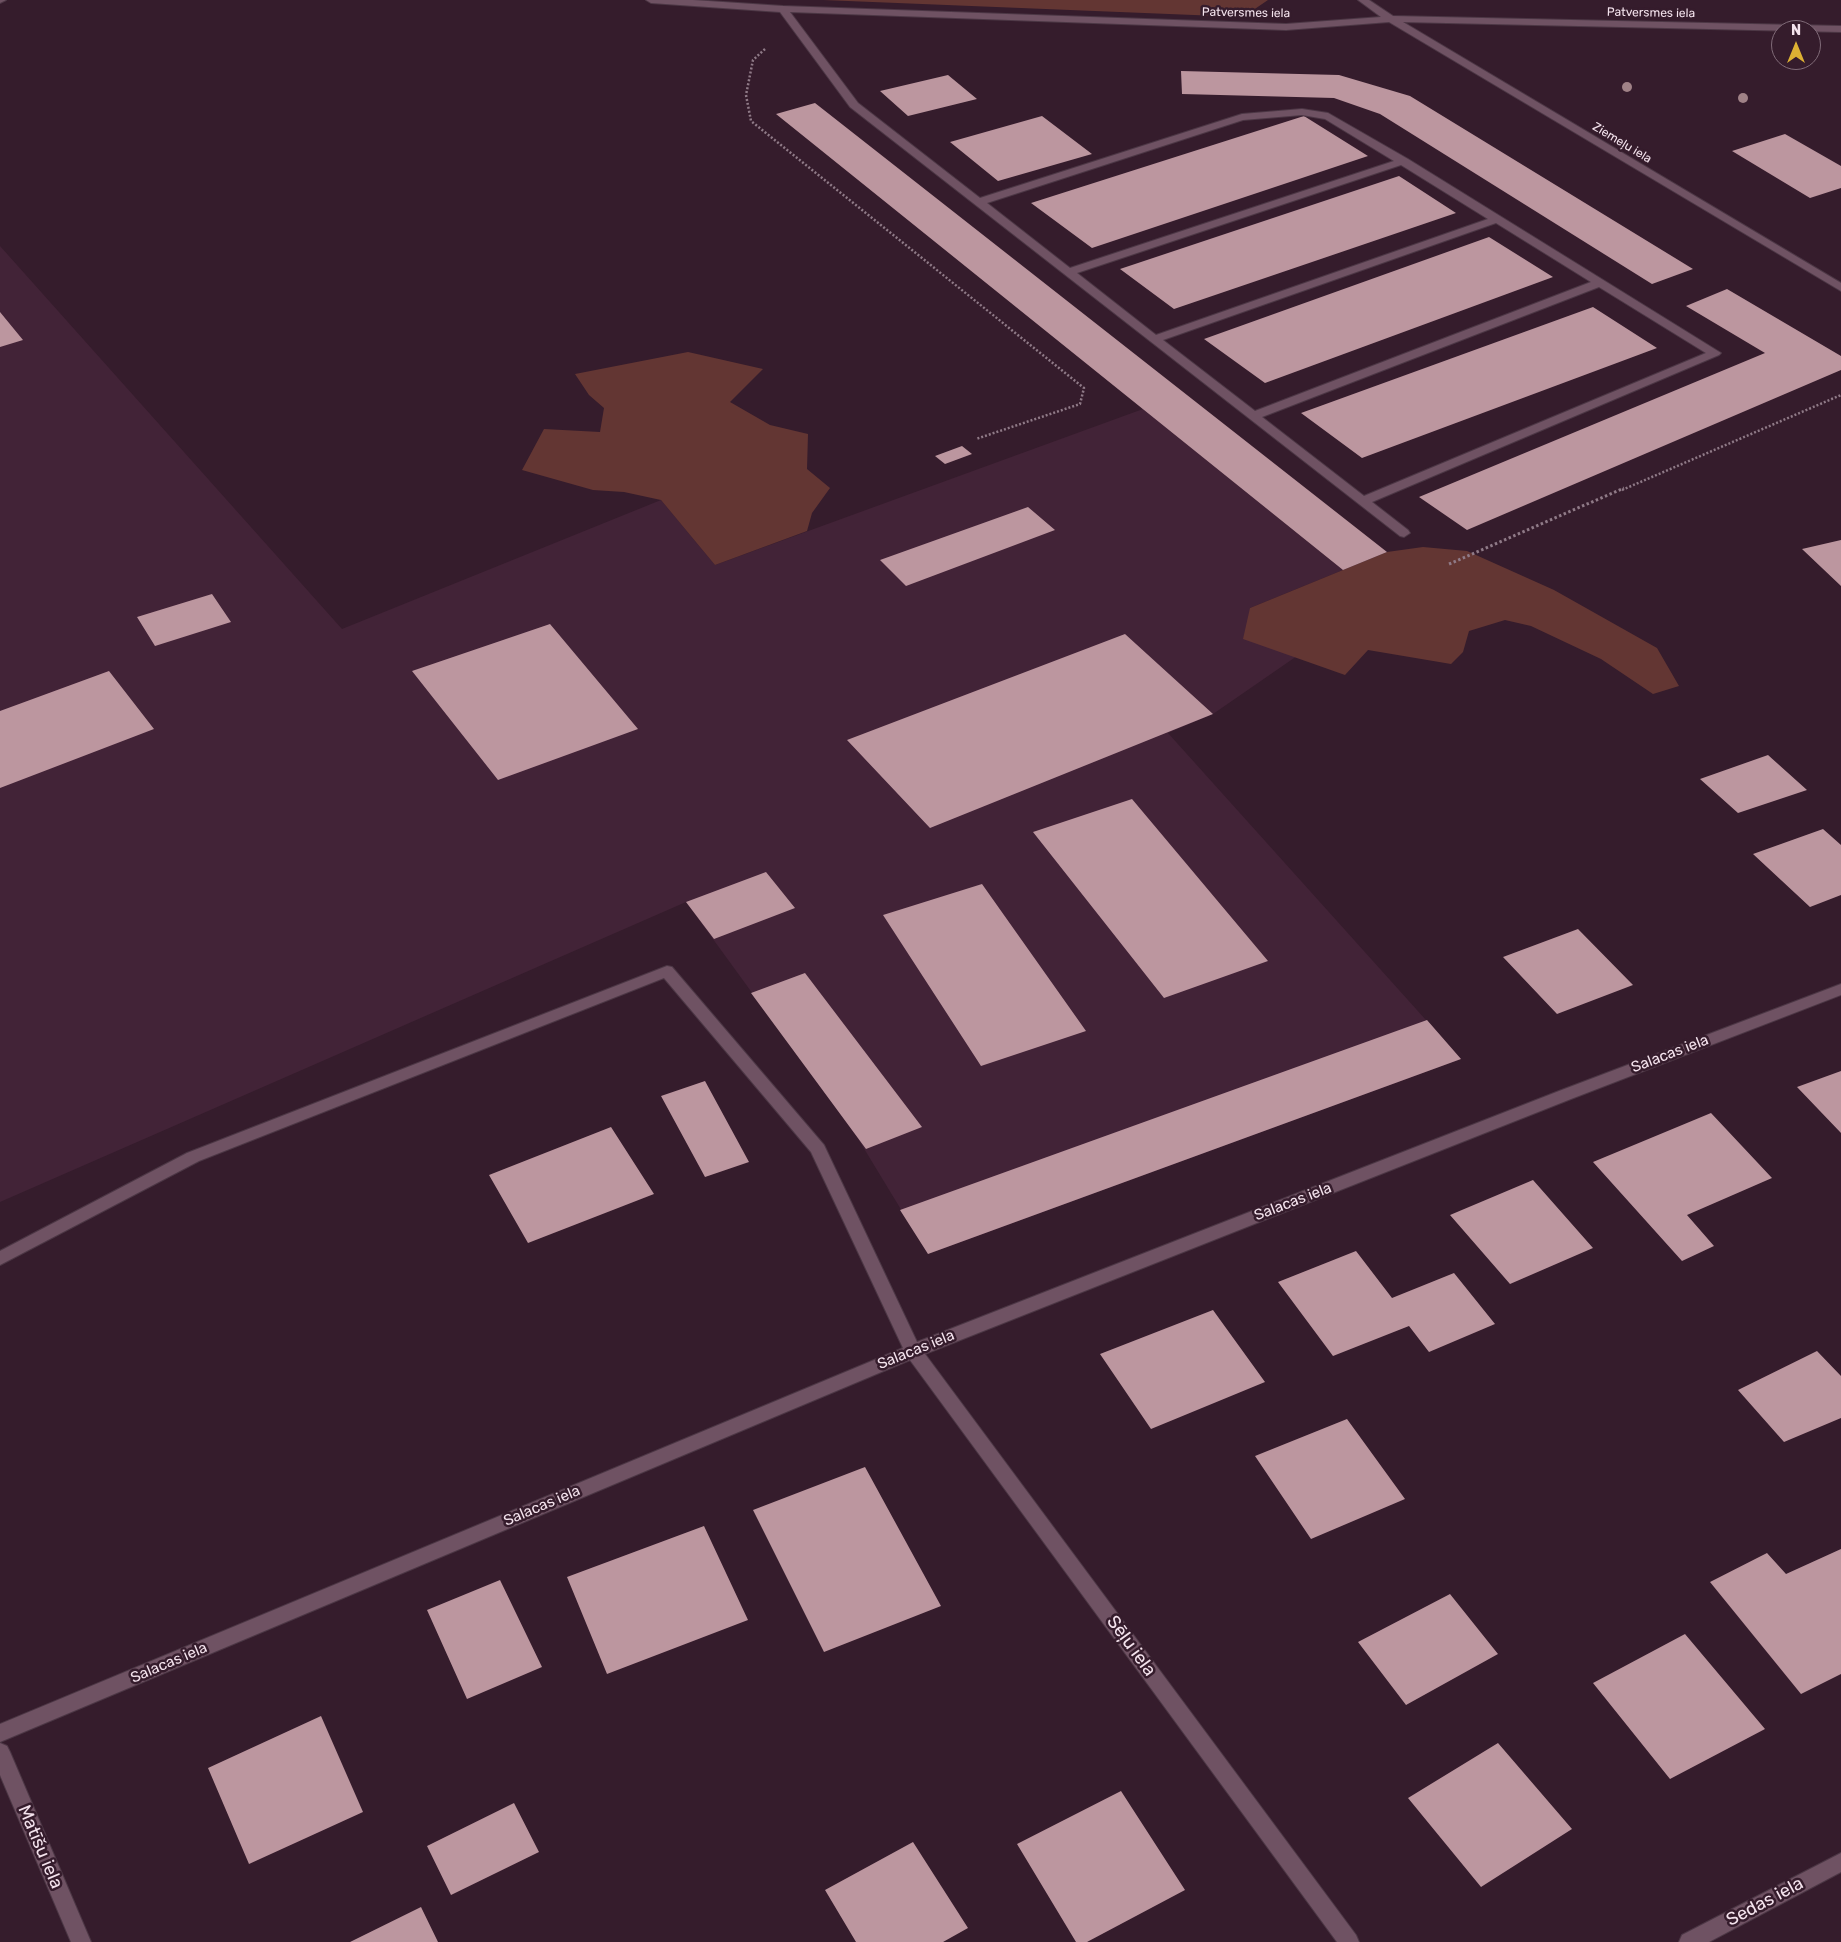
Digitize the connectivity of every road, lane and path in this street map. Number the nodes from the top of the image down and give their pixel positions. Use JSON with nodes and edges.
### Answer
{"nodes":[{"id":1,"x":651,"y":0,"type":"edge"},
{"id":2,"x":862,"y":0,"type":"edge"},
{"id":3,"x":1362,"y":0,"type":"edge"},
{"id":4,"x":783,"y":9,"type":"junction"},
{"id":5,"x":865,"y":12,"type":"junction"},
{"id":6,"x":1391,"y":19,"type":"junction"},
{"id":7,"x":794,"y":24,"type":"junction"},
{"id":8,"x":1841,"y":29,"type":"edge"},
{"id":9,"x":1404,"y":161,"type":"junction"},
{"id":10,"x":979,"y":202,"type":"junction"},
{"id":11,"x":1498,"y":219,"type":"junction"},
{"id":12,"x":1068,"y":272,"type":"junction"},
{"id":13,"x":1601,"y":282,"type":"junction"},
{"id":14,"x":1841,"y":288,"type":"edge"},
{"id":15,"x":1155,"y":339,"type":"junction"},
{"id":16,"x":1841,"y":395,"type":"edge"},
{"id":17,"x":1254,"y":416,"type":"junction"},
{"id":18,"x":976,"y":439,"type":"dead end"},
{"id":19,"x":1363,"y":501,"type":"junction"},
{"id":20,"x":1404,"y":533,"type":"dead end"},
{"id":21,"x":1449,"y":564,"type":"dead end"},
{"id":22,"x":1841,"y":989,"type":"edge"},
{"id":23,"x":0,"y":1259,"type":"edge"},
{"id":24,"x":913,"y":1351,"type":"junction"},
{"id":25,"x":0,"y":1733,"type":"edge"},
{"id":26,"x":0,"y":1752,"type":"edge"},
{"id":27,"x":1841,"y":1862,"type":"edge"},
{"id":28,"x":81,"y":1942,"type":"edge"},
{"id":29,"x":1348,"y":1942,"type":"edge"},
{"id":30,"x":1689,"y":1942,"type":"edge"}],
"edges":[{"from":1,"to":4,"type":"street","name":"Patversmes iela"},
{"from":2,"to":5,"type":"street"},
{"from":3,"to":6,"type":"street","name":"Ziemeļu iela"},
{"from":4,"to":5,"type":"street","name":"Patversmes iela"},
{"from":4,"to":7,"type":"street"},
{"from":5,"to":6,"type":"street","name":"Patversmes iela"},
{"from":6,"to":8,"type":"street","name":"Patversmes iela"},
{"from":6,"to":14,"type":"street","name":"Ziemeļu iela"},
{"from":7,"to":10,"type":"street"},
{"from":7,"to":18,"type":"path"},
{"from":9,"to":10,"type":"street"},
{"from":9,"to":11,"type":"street"},
{"from":9,"to":12,"type":"street"},
{"from":10,"to":12,"type":"street"},
{"from":11,"to":13,"type":"street"},
{"from":11,"to":15,"type":"street"},
{"from":12,"to":15,"type":"street"},
{"from":13,"to":17,"type":"street"},
{"from":13,"to":19,"type":"street"},
{"from":15,"to":17,"type":"street"},
{"from":16,"to":21,"type":"path"},
{"from":17,"to":19,"type":"street"},
{"from":19,"to":20,"type":"street"},
{"from":22,"to":24,"type":"street","name":"Salacas iela"},
{"from":23,"to":24,"type":"street","name":"Sēļu iela"},
{"from":24,"to":25,"type":"street","name":"Salacas iela"},
{"from":24,"to":29,"type":"street","name":"Sēļu iela"},
{"from":26,"to":28,"type":"street","name":"Matīšu iela"},
{"from":27,"to":30,"type":"street","name":"Sedas iela"}]}
